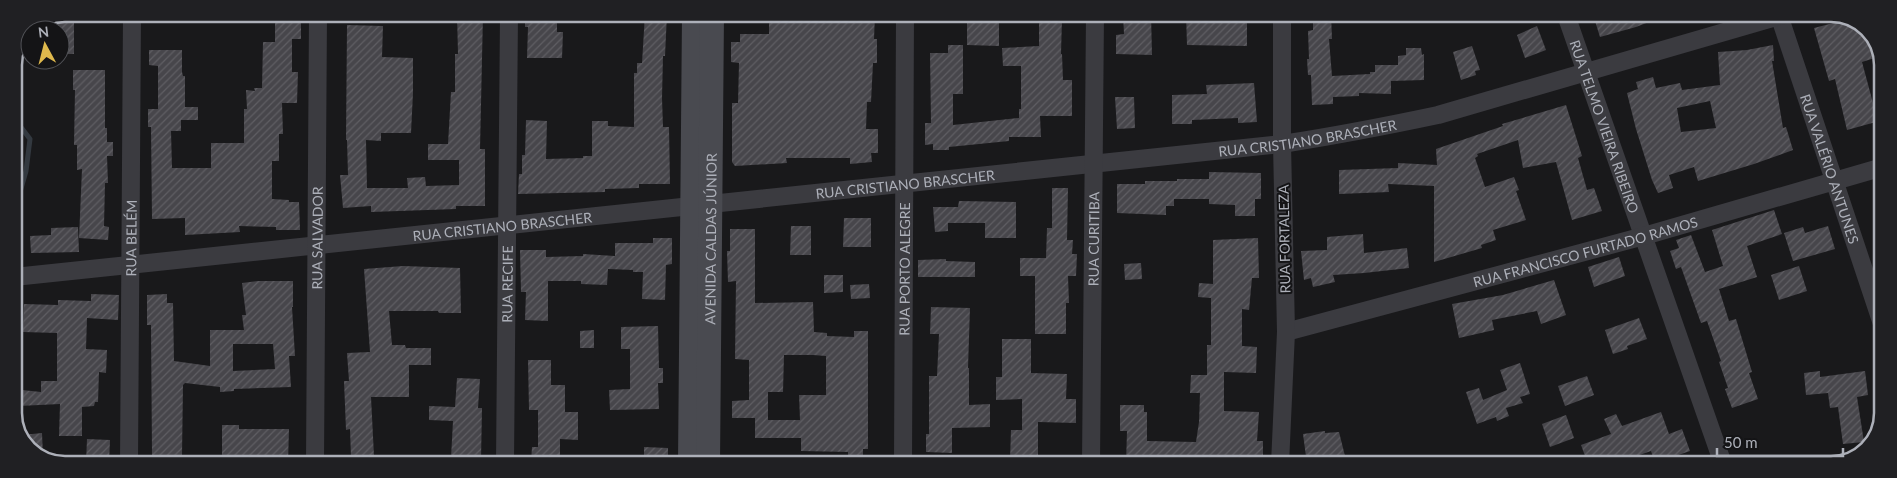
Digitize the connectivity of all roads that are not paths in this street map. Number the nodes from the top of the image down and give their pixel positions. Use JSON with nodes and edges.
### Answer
{"nodes":[{"id":1,"x":132,"y":22,"type":"edge"},
{"id":2,"x":318,"y":22,"type":"edge"},
{"id":3,"x":509,"y":22,"type":"edge"},
{"id":4,"x":694,"y":22,"type":"edge"},
{"id":5,"x":712,"y":22,"type":"edge"},
{"id":6,"x":905,"y":22,"type":"edge"},
{"id":7,"x":1095,"y":22,"type":"edge"},
{"id":8,"x":1282,"y":22,"type":"edge"},
{"id":9,"x":1568,"y":22,"type":"edge"},
{"id":10,"x":1757,"y":22,"type":"edge"},
{"id":11,"x":1783,"y":22,"type":"edge"},
{"id":12,"x":1586,"y":71,"type":"junction"},
{"id":13,"x":1282,"y":144,"type":"junction"},
{"id":14,"x":1093,"y":164,"type":"junction"},
{"id":15,"x":1874,"y":170,"type":"edge"},
{"id":16,"x":1834,"y":181,"type":"junction"},
{"id":17,"x":904,"y":183,"type":"junction"},
{"id":18,"x":701,"y":205,"type":"junction"},
{"id":19,"x":507,"y":225,"type":"junction"},
{"id":20,"x":1644,"y":236,"type":"junction"},
{"id":21,"x":316,"y":245,"type":"junction"},
{"id":22,"x":130,"y":264,"type":"junction"},
{"id":23,"x":23,"y":276,"type":"edge"},
{"id":24,"x":1874,"y":300,"type":"edge"},
{"id":25,"x":1286,"y":332,"type":"junction"},
{"id":26,"x":129,"y":456,"type":"edge"},
{"id":27,"x":315,"y":456,"type":"edge"},
{"id":28,"x":505,"y":456,"type":"edge"},
{"id":29,"x":690,"y":456,"type":"edge"},
{"id":30,"x":708,"y":456,"type":"edge"},
{"id":31,"x":902,"y":456,"type":"edge"},
{"id":32,"x":1091,"y":456,"type":"edge"},
{"id":33,"x":1280,"y":456,"type":"edge"},
{"id":34,"x":1720,"y":456,"type":"edge"}],
"edges":[{"from":1,"to":22,"type":"street","name":"RUA BELÉM"},
{"from":2,"to":21,"type":"street","name":"RUA SALVADOR"},
{"from":3,"to":19,"type":"street","name":"RUA RECIFE"},
{"from":4,"to":18,"type":"main road","name":"AVENIDA CALDAS JÚNIOR"},
{"from":5,"to":18,"type":"main road","name":"AVENIDA CALDAS JÚNIOR"},
{"from":6,"to":17,"type":"street","name":"RUA PORTO ALEGRE"},
{"from":7,"to":14,"type":"street","name":"RUA CURITIBA"},
{"from":8,"to":13,"type":"street","name":"RUA FORTALEZA"},
{"from":9,"to":12,"type":"street","name":"RUA TELMO VIEIRA RIBEIRO"},
{"from":10,"to":12,"type":"street","name":"RUA CRISTIANO BRASCHER"},
{"from":11,"to":16,"type":"street","name":"RUA VALÉRIO ANTUNES"},
{"from":12,"to":13,"type":"street","name":"RUA CRISTIANO BRASCHER"},
{"from":12,"to":20,"type":"street","name":"RUA TELMO VIEIRA RIBEIRO"},
{"from":13,"to":14,"type":"street","name":"RUA CRISTIANO BRASCHER"},
{"from":13,"to":25,"type":"street","name":"RUA FORTALEZA"},
{"from":14,"to":17,"type":"street","name":"RUA CRISTIANO BRASCHER"},
{"from":14,"to":32,"type":"street","name":"RUA CURITIBA"},
{"from":15,"to":16,"type":"street","name":"RUA FRANCISCO FURTADO RAMOS"},
{"from":16,"to":20,"type":"street","name":"RUA FRANCISCO FURTADO RAMOS"},
{"from":16,"to":24,"type":"street","name":"RUA VALÉRIO ANTUNES"},
{"from":17,"to":18,"type":"street","name":"RUA CRISTIANO BRASCHER"},
{"from":17,"to":31,"type":"street","name":"RUA PORTO ALEGRE"},
{"from":18,"to":19,"type":"street","name":"RUA CRISTIANO BRASCHER"},
{"from":18,"to":29,"type":"main road","name":"AVENIDA CALDAS JÚNIOR"},
{"from":18,"to":30,"type":"main road","name":"AVENIDA CALDAS JÚNIOR"},
{"from":19,"to":21,"type":"street","name":"RUA CRISTIANO BRASCHER"},
{"from":19,"to":28,"type":"street","name":"RUA RECIFE"},
{"from":20,"to":25,"type":"street","name":"RUA FRANCISCO FURTADO RAMOS"},
{"from":20,"to":34,"type":"street","name":"RUA TELMO VIEIRA RIBEIRO"},
{"from":21,"to":22,"type":"street","name":"RUA CRISTIANO BRASCHER"},
{"from":21,"to":27,"type":"street","name":"RUA SALVADOR"},
{"from":22,"to":23,"type":"street","name":"RUA CRISTIANO BRASCHER"},
{"from":22,"to":26,"type":"street","name":"RUA BELÉM"},
{"from":25,"to":33,"type":"street","name":"RUA FORTALEZA"}]}
